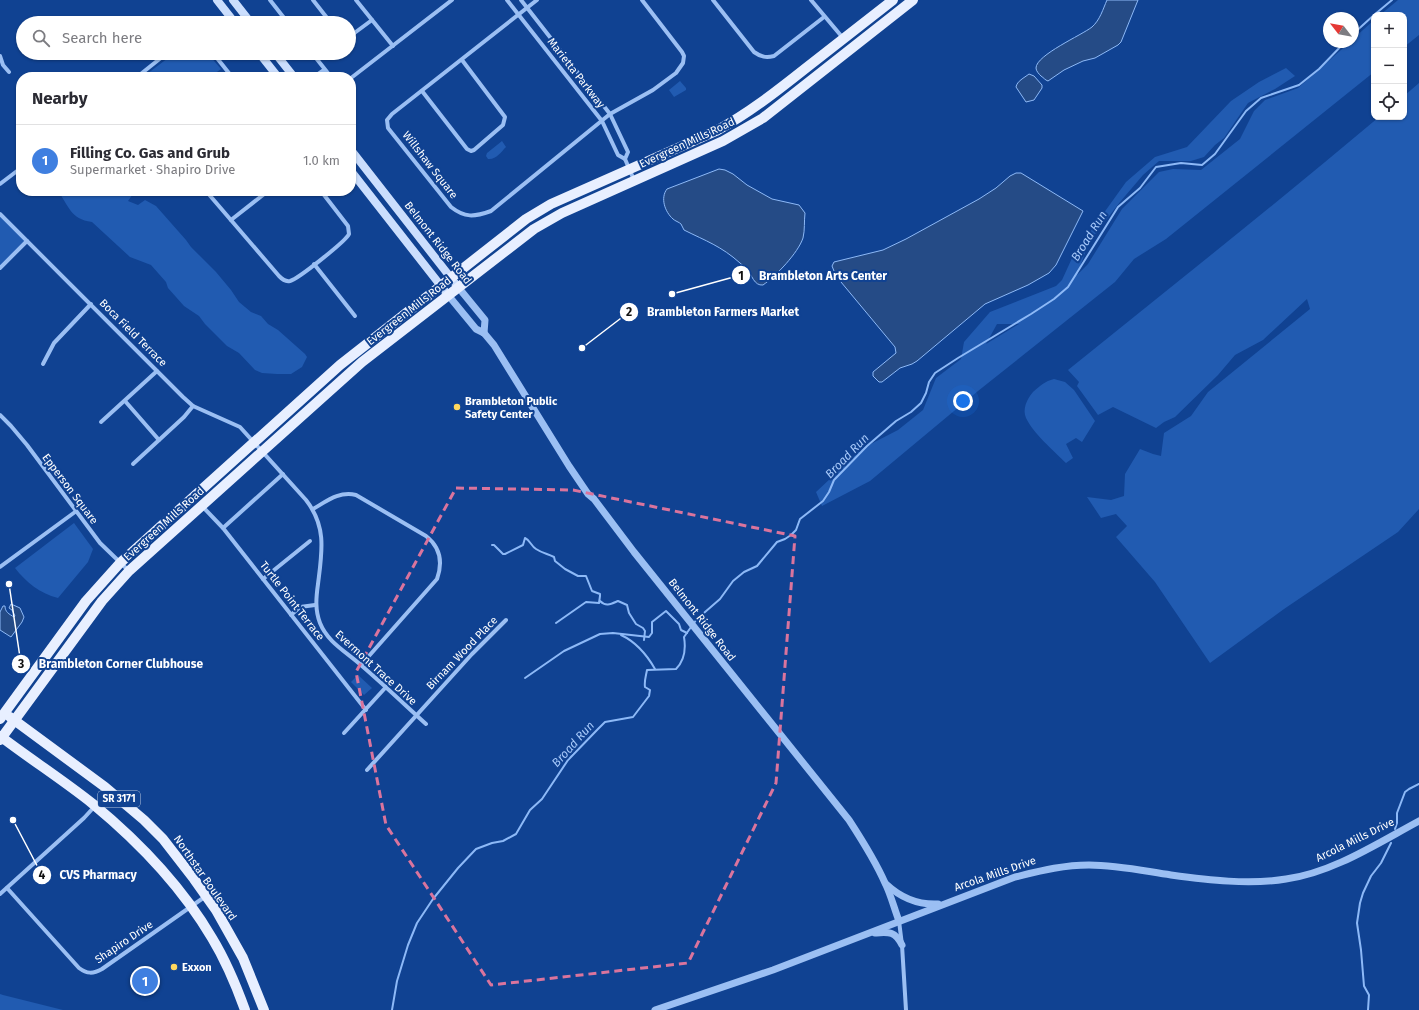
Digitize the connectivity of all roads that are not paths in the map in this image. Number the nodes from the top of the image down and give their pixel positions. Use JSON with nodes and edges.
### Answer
{"nodes":[{"id":1,"x":217,"y":0,"type":"edge"},
{"id":2,"x":233,"y":0,"type":"edge"},
{"id":3,"x":270,"y":0,"type":"edge"},
{"id":4,"x":313,"y":0,"type":"edge"},
{"id":5,"x":356,"y":0,"type":"edge"},
{"id":6,"x":451,"y":0,"type":"edge"},
{"id":7,"x":507,"y":0,"type":"edge"},
{"id":8,"x":521,"y":0,"type":"edge"},
{"id":9,"x":537,"y":0,"type":"edge"},
{"id":10,"x":642,"y":0,"type":"edge"},
{"id":11,"x":713,"y":0,"type":"edge"},
{"id":12,"x":811,"y":0,"type":"edge"},
{"id":13,"x":893,"y":0,"type":"edge"},
{"id":14,"x":913,"y":0,"type":"edge"},
{"id":15,"x":527,"y":8,"type":"junction"},
{"id":16,"x":519,"y":14,"type":"junction"},
{"id":17,"x":230,"y":16,"type":"edge"},
{"id":18,"x":246,"y":16,"type":"edge"},
{"id":19,"x":283,"y":16,"type":"edge"},
{"id":20,"x":326,"y":16,"type":"edge"},
{"id":21,"x":824,"y":17,"type":"junction"},
{"id":22,"x":372,"y":20,"type":"junction"},
{"id":23,"x":356,"y":32,"type":"edge"},
{"id":24,"x":844,"y":39,"type":"junction"},
{"id":25,"x":392,"y":46,"type":"junction"},
{"id":26,"x":0,"y":56,"type":"edge"},
{"id":27,"x":158,"y":60,"type":"edge"},
{"id":28,"x":219,"y":60,"type":"edge"},
{"id":29,"x":265,"y":60,"type":"edge"},
{"id":30,"x":281,"y":60,"type":"edge"},
{"id":31,"x":317,"y":60,"type":"edge"},
{"id":32,"x":462,"y":60,"type":"junction"},
{"id":33,"x":324,"y":70,"type":"joint"},
{"id":34,"x":9,"y":72,"type":"dead end"},
{"id":35,"x":143,"y":72,"type":"edge"},
{"id":36,"x":228,"y":72,"type":"edge"},
{"id":37,"x":274,"y":72,"type":"edge"},
{"id":38,"x":290,"y":72,"type":"edge"},
{"id":39,"x":321,"y":72,"type":"edge"},
{"id":40,"x":356,"y":74,"type":"edge"},
{"id":41,"x":422,"y":91,"type":"junction"},
{"id":42,"x":610,"y":114,"type":"junction"},
{"id":43,"x":602,"y":121,"type":"junction"},
{"id":44,"x":356,"y":156,"type":"edge"},
{"id":45,"x":625,"y":158,"type":"junction"},
{"id":46,"x":629,"y":169,"type":"junction"},
{"id":47,"x":16,"y":172,"type":"edge"},
{"id":48,"x":356,"y":177,"type":"edge"},
{"id":49,"x":634,"y":180,"type":"junction"},
{"id":50,"x":0,"y":184,"type":"edge"},
{"id":51,"x":210,"y":196,"type":"edge"},
{"id":52,"x":262,"y":196,"type":"edge"},
{"id":53,"x":325,"y":196,"type":"edge"},
{"id":54,"x":0,"y":214,"type":"edge"},
{"id":55,"x":231,"y":220,"type":"junction"},
{"id":56,"x":27,"y":241,"type":"junction"},
{"id":57,"x":314,"y":264,"type":"junction"},
{"id":58,"x":0,"y":268,"type":"edge"},
{"id":59,"x":450,"y":278,"type":"junction"},
{"id":60,"x":440,"y":285,"type":"junction"},
{"id":61,"x":458,"y":287,"type":"junction"},
{"id":62,"x":448,"y":295,"type":"junction"},
{"id":63,"x":91,"y":304,"type":"junction"},
{"id":64,"x":355,"y":316,"type":"dead end"},
{"id":65,"x":484,"y":333,"type":"junction"},
{"id":66,"x":43,"y":364,"type":"dead end"},
{"id":67,"x":157,"y":371,"type":"junction"},
{"id":68,"x":125,"y":401,"type":"junction"},
{"id":69,"x":193,"y":406,"type":"junction"},
{"id":70,"x":0,"y":415,"type":"edge"},
{"id":71,"x":101,"y":422,"type":"dead end"},
{"id":72,"x":159,"y":440,"type":"junction"},
{"id":73,"x":254,"y":442,"type":"junction"},
{"id":74,"x":262,"y":452,"type":"junction"},
{"id":75,"x":133,"y":464,"type":"dead end"},
{"id":76,"x":283,"y":474,"type":"junction"},
{"id":77,"x":201,"y":506,"type":"junction"},
{"id":78,"x":313,"y":509,"type":"junction"},
{"id":79,"x":76,"y":512,"type":"junction"},
{"id":80,"x":223,"y":528,"type":"junction"},
{"id":81,"x":310,"y":541,"type":"dead end"},
{"id":82,"x":120,"y":563,"type":"junction"},
{"id":83,"x":0,"y":567,"type":"edge"},
{"id":84,"x":129,"y":572,"type":"junction"},
{"id":85,"x":263,"y":580,"type":"junction"},
{"id":86,"x":315,"y":605,"type":"junction"},
{"id":87,"x":291,"y":615,"type":"junction"},
{"id":88,"x":506,"y":620,"type":"dead end"},
{"id":89,"x":361,"y":665,"type":"junction"},
{"id":90,"x":386,"y":688,"type":"junction"},
{"id":91,"x":366,"y":710,"type":"junction"},
{"id":92,"x":1,"y":714,"type":"edge"},
{"id":93,"x":416,"y":715,"type":"junction"},
{"id":94,"x":15,"y":721,"type":"junction"},
{"id":95,"x":426,"y":724,"type":"dead end"},
{"id":96,"x":344,"y":733,"type":"dead end"},
{"id":97,"x":1,"y":738,"type":"edge"},
{"id":98,"x":367,"y":770,"type":"dead end"},
{"id":99,"x":95,"y":806,"type":"junction"},
{"id":100,"x":1419,"y":821,"type":"edge"},
{"id":101,"x":886,"y":883,"type":"junction"},
{"id":102,"x":7,"y":888,"type":"junction"},
{"id":103,"x":0,"y":894,"type":"edge"},
{"id":104,"x":206,"y":896,"type":"junction"},
{"id":105,"x":942,"y":904,"type":"junction"},
{"id":106,"x":191,"y":907,"type":"junction"},
{"id":107,"x":899,"y":921,"type":"junction"},
{"id":108,"x":869,"y":933,"type":"junction"},
{"id":109,"x":902,"y":945,"type":"junction"},
{"id":110,"x":245,"y":1010,"type":"edge"},
{"id":111,"x":264,"y":1010,"type":"edge"},
{"id":112,"x":655,"y":1010,"type":"edge"},
{"id":113,"x":906,"y":1010,"type":"edge"}],
"edges":[{"from":1,"to":17,"type":"main road"},
{"from":2,"to":18,"type":"main road"},
{"from":3,"to":19,"type":"street"},
{"from":4,"to":20,"type":"street"},
{"from":5,"to":22,"type":"street"},
{"from":6,"to":25,"type":"street"},
{"from":7,"to":16,"type":"street","name":"Marietta Parkway"},
{"from":8,"to":15,"type":"street","name":"Marietta Parkway"},
{"from":9,"to":15,"type":"street","name":"Willshaw Square"},
{"from":10,"to":42,"type":"street","name":"Willshaw Square"},
{"from":11,"to":21,"type":"street"},
{"from":12,"to":21,"type":"street"},
{"from":13,"to":24,"type":"main road","name":"Evergreen Mills Road"},
{"from":14,"to":49,"type":"main road","name":"Evergreen Mills Road"},
{"from":15,"to":16,"type":"street","name":"Willshaw Square"},
{"from":15,"to":42,"type":"street","name":"Marietta Parkway"},
{"from":16,"to":32,"type":"street","name":"Willshaw Square"},
{"from":16,"to":43,"type":"street","name":"Marietta Parkway"},
{"from":21,"to":24,"type":"street"},
{"from":22,"to":23,"type":"street"},
{"from":22,"to":25,"type":"street"},
{"from":24,"to":46,"type":"main road","name":"Evergreen Mills Road"},
{"from":25,"to":40,"type":"street"},
{"from":26,"to":34,"type":"street"},
{"from":27,"to":35,"type":"street"},
{"from":28,"to":36,"type":"street"},
{"from":29,"to":37,"type":"main road"},
{"from":30,"to":38,"type":"main road"},
{"from":31,"to":33,"type":"street"},
{"from":32,"to":41,"type":"street","name":"Willshaw Square"},
{"from":32,"to":41,"type":"street"},
{"from":33,"to":39,"type":"street"},
{"from":41,"to":43,"type":"street","name":"Willshaw Square"},
{"from":42,"to":43,"type":"street","name":"Willshaw Square"},
{"from":42,"to":45,"type":"street","name":"Marietta Parkway"},
{"from":43,"to":45,"type":"street","name":"Marietta Parkway"},
{"from":44,"to":59,"type":"main road","name":"Belmont Ridge Road"},
{"from":45,"to":46,"type":"street","name":"Marietta Parkway"},
{"from":46,"to":49,"type":"street","name":"Marietta Parkway"},
{"from":46,"to":59,"type":"main road","name":"Evergreen Mills Road"},
{"from":47,"to":50,"type":"street"},
{"from":48,"to":60,"type":"main road","name":"Belmont Ridge Road"},
{"from":49,"to":61,"type":"main road","name":"Evergreen Mills Road"},
{"from":51,"to":55,"type":"street"},
{"from":52,"to":55,"type":"street"},
{"from":53,"to":57,"type":"street"},
{"from":54,"to":56,"type":"street","name":"Boca Field Terrace"},
{"from":55,"to":57,"type":"street"},
{"from":56,"to":58,"type":"street"},
{"from":56,"to":63,"type":"street","name":"Boca Field Terrace"},
{"from":57,"to":64,"type":"street"},
{"from":59,"to":60,"type":"main road","name":"Evergreen Mills Road"},
{"from":59,"to":61,"type":"main road","name":"Belmont Ridge Road"},
{"from":60,"to":62,"type":"main road","name":"Belmont Ridge Road"},
{"from":60,"to":73,"type":"main road","name":"Evergreen Mills Road"},
{"from":61,"to":62,"type":"main road","name":"Evergreen Mills Road"},
{"from":61,"to":65,"type":"street","name":"Belmont Ridge Road"},
{"from":62,"to":65,"type":"street","name":"Belmont Ridge Road"},
{"from":62,"to":74,"type":"main road","name":"Evergreen Mills Road"},
{"from":63,"to":66,"type":"street"},
{"from":63,"to":67,"type":"street","name":"Boca Field Terrace"},
{"from":65,"to":101,"type":"street","name":"Belmont Ridge Road"},
{"from":67,"to":68,"type":"street"},
{"from":67,"to":69,"type":"street","name":"Boca Field Terrace"},
{"from":68,"to":71,"type":"street"},
{"from":68,"to":72,"type":"street"},
{"from":69,"to":72,"type":"street"},
{"from":69,"to":73,"type":"street","name":"Boca Field Terrace"},
{"from":70,"to":79,"type":"street","name":"Epperson Square"},
{"from":72,"to":75,"type":"street"},
{"from":73,"to":74,"type":"street","name":"Boca Field Terrace"},
{"from":73,"to":82,"type":"main road","name":"Evergreen Mills Road"},
{"from":74,"to":76,"type":"street","name":"Evermont Trace Drive"},
{"from":74,"to":77,"type":"main road","name":"Evergreen Mills Road"},
{"from":76,"to":78,"type":"street","name":"Evermont Trace Drive"},
{"from":76,"to":80,"type":"street"},
{"from":77,"to":80,"type":"street","name":"Turtle Point Terrace"},
{"from":77,"to":84,"type":"main road","name":"Evergreen Mills Road"},
{"from":78,"to":86,"type":"street","name":"Evermont Trace Drive"},
{"from":78,"to":89,"type":"street"},
{"from":79,"to":82,"type":"street","name":"Epperson Square"},
{"from":79,"to":83,"type":"street"},
{"from":80,"to":85,"type":"street","name":"Turtle Point Terrace"},
{"from":81,"to":85,"type":"street"},
{"from":82,"to":84,"type":"street","name":"Epperson Square"},
{"from":82,"to":92,"type":"main road","name":"Evergreen Mills Road"},
{"from":84,"to":94,"type":"main road","name":"Evergreen Mills Road"},
{"from":85,"to":87,"type":"street","name":"Turtle Point Terrace"},
{"from":86,"to":87,"type":"street"},
{"from":86,"to":89,"type":"street","name":"Evermont Trace Drive"},
{"from":87,"to":91,"type":"street","name":"Turtle Point Terrace"},
{"from":88,"to":93,"type":"street","name":"Birnam Wood Place"},
{"from":89,"to":90,"type":"street","name":"Evermont Trace Drive"},
{"from":90,"to":91,"type":"street"},
{"from":90,"to":93,"type":"street","name":"Evermont Trace Drive"},
{"from":91,"to":96,"type":"street"},
{"from":92,"to":94,"type":"main road","name":"Northstar Boulevard","number":"SR 3171"},
{"from":93,"to":95,"type":"street","name":"Evermont Trace Drive"},
{"from":93,"to":98,"type":"street","name":"Birnam Wood Place"},
{"from":94,"to":97,"type":"main road","name":"Evergreen Mills Road"},
{"from":94,"to":104,"type":"main road","name":"Northstar Boulevard","number":"SR 3171"},
{"from":97,"to":99,"type":"main road","number":"SR 3171"},
{"from":99,"to":102,"type":"street"},
{"from":99,"to":106,"type":"main road","number":"SR 3171"},
{"from":100,"to":105,"type":"street","name":"Arcola Mills Drive"},
{"from":101,"to":105,"type":"street"},
{"from":101,"to":107,"type":"street","name":"Belmont Ridge Road"},
{"from":102,"to":103,"type":"street"},
{"from":102,"to":106,"type":"street","name":"Shapiro Drive"},
{"from":104,"to":106,"type":"street","name":"Shapiro Drive"},
{"from":104,"to":111,"type":"main road","name":"Northstar Boulevard","number":"SR 3171"},
{"from":105,"to":107,"type":"street","name":"Arcola Mills Drive"},
{"from":106,"to":110,"type":"main road","number":"SR 3171"},
{"from":107,"to":108,"type":"street","name":"Arcola Mills Drive"},
{"from":107,"to":109,"type":"street"},
{"from":108,"to":109,"type":"street"},
{"from":108,"to":112,"type":"street","name":"Arcola Mills Drive"},
{"from":109,"to":113,"type":"street"}]}
